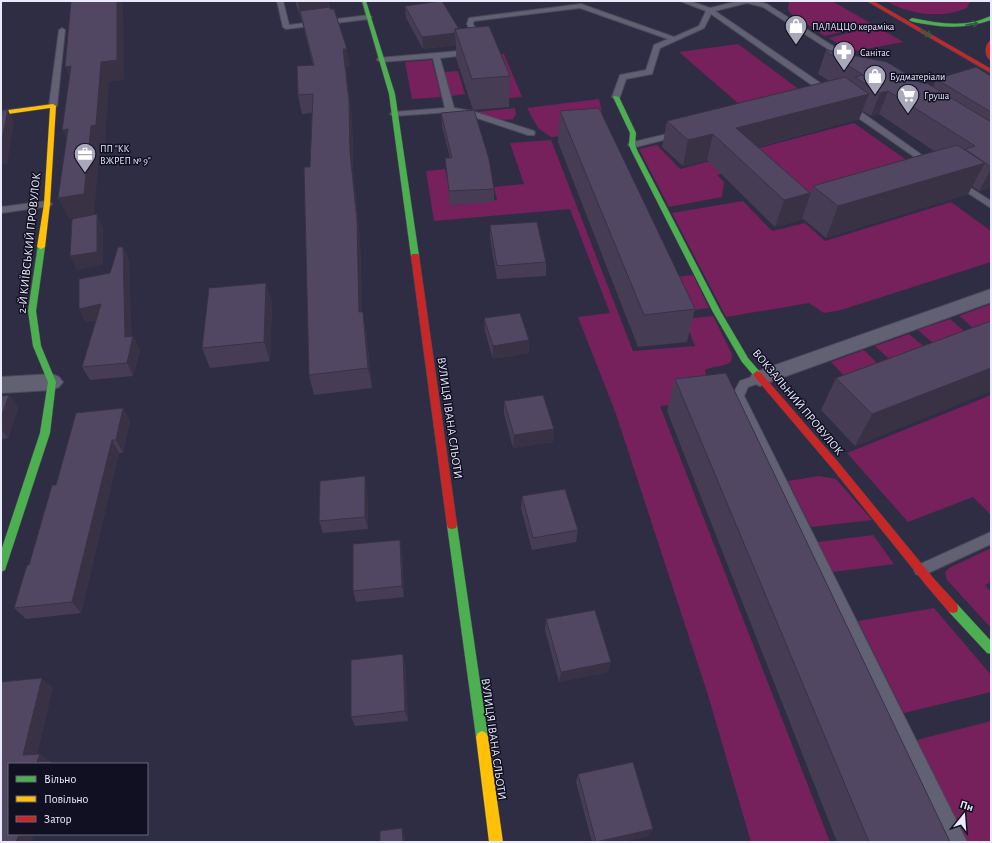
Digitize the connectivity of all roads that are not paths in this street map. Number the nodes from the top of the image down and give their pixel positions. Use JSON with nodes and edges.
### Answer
{"nodes":[{"id":1,"x":280,"y":1,"type":"edge"},
{"id":2,"x":364,"y":1,"type":"edge"},
{"id":3,"x":683,"y":1,"type":"edge"},
{"id":4,"x":869,"y":1,"type":"edge"},
{"id":5,"x":768,"y":3,"type":"edge"},
{"id":6,"x":710,"y":10,"type":"junction"},
{"id":7,"x":892,"y":13,"type":"junction"},
{"id":8,"x":369,"y":17,"type":"junction"},
{"id":9,"x":991,"y":18,"type":"edge"},
{"id":10,"x":62,"y":30,"type":"dead end"},
{"id":11,"x":674,"y":39,"type":"junction"},
{"id":12,"x":991,"y":42,"type":"edge"},
{"id":13,"x":436,"y":56,"type":"junction"},
{"id":14,"x":991,"y":59,"type":"edge"},
{"id":15,"x":381,"y":60,"type":"junction"},
{"id":16,"x":863,"y":67,"type":"edge"},
{"id":17,"x":991,"y":71,"type":"edge"},
{"id":18,"x":832,"y":96,"type":"junction"},
{"id":19,"x":616,"y":97,"type":"joint"},
{"id":20,"x":819,"y":99,"type":"edge"},
{"id":21,"x":53,"y":106,"type":"junction"},
{"id":22,"x":450,"y":110,"type":"junction"},
{"id":23,"x":1,"y":113,"type":"edge"},
{"id":24,"x":394,"y":114,"type":"junction"},
{"id":25,"x":688,"y":131,"type":"edge"},
{"id":26,"x":531,"y":133,"type":"dead end"},
{"id":27,"x":632,"y":145,"type":"junction"},
{"id":28,"x":918,"y":170,"type":"edge"},
{"id":29,"x":952,"y":179,"type":"edge"},
{"id":30,"x":47,"y":204,"type":"junction"},
{"id":31,"x":991,"y":205,"type":"edge"},
{"id":32,"x":1,"y":210,"type":"edge"},
{"id":33,"x":991,"y":295,"type":"edge"},
{"id":34,"x":760,"y":378,"type":"junction"},
{"id":35,"x":52,"y":382,"type":"junction"},
{"id":36,"x":1,"y":385,"type":"edge"},
{"id":37,"x":991,"y":538,"type":"edge"},
{"id":38,"x":1,"y":568,"type":"edge"},
{"id":39,"x":921,"y":570,"type":"junction"},
{"id":40,"x":991,"y":649,"type":"edge"},
{"id":41,"x":496,"y":842,"type":"edge"},
{"id":42,"x":958,"y":842,"type":"edge"}],
"edges":[{"from":1,"to":8,"type":"lane"},
{"from":2,"to":8,"type":"street","name":"ВУЛИЦЯ ІВАНА СЛЬОТИ"},
{"from":3,"to":6,"type":"lane"},
{"from":4,"to":7,"type":"street"},
{"from":5,"to":6,"type":"lane"},
{"from":5,"to":16,"type":"lane"},
{"from":6,"to":11,"type":"lane"},
{"from":6,"to":18,"type":"lane"},
{"from":7,"to":9,"type":"street","one_way":true},
{"from":7,"to":17,"type":"street","one_way":true},
{"from":8,"to":15,"type":"street","name":"ВУЛИЦЯ ІВАНА СЛЬОТИ"},
{"from":10,"to":21,"type":"lane"},
{"from":11,"to":13,"type":"lane"},
{"from":11,"to":19,"type":"lane"},
{"from":12,"to":14,"type":"street"},
{"from":13,"to":15,"type":"lane"},
{"from":13,"to":22,"type":"lane"},
{"from":15,"to":24,"type":"street","name":"ВУЛИЦЯ ІВАНА СЛЬОТИ"},
{"from":18,"to":20,"type":"lane"},
{"from":18,"to":28,"type":"lane"},
{"from":19,"to":27,"type":"street","name":"ВОКЗАЛЬНИЙ ПРОВУЛОК"},
{"from":21,"to":23,"type":"street"},
{"from":21,"to":30,"type":"street","name":"2-Й КИЇВСЬКИЙ ПРОВУЛОК"},
{"from":22,"to":24,"type":"lane"},
{"from":22,"to":26,"type":"lane"},
{"from":24,"to":41,"type":"street","name":"ВУЛИЦЯ ІВАНА СЛЬОТИ"},
{"from":25,"to":27,"type":"lane"},
{"from":27,"to":34,"type":"street","name":"ВОКЗАЛЬНИЙ ПРОВУЛОК"},
{"from":29,"to":31,"type":"lane"},
{"from":30,"to":32,"type":"lane"},
{"from":30,"to":35,"type":"street","name":"2-Й КИЇВСЬКИЙ ПРОВУЛОК"},
{"from":33,"to":34,"type":"street"},
{"from":34,"to":39,"type":"street","name":"ВОКЗАЛЬНИЙ ПРОВУЛОК"},
{"from":34,"to":42,"type":"lane"},
{"from":35,"to":36,"type":"street"},
{"from":35,"to":38,"type":"street"},
{"from":37,"to":39,"type":"lane"},
{"from":39,"to":40,"type":"street","name":"ВОКЗАЛЬНИЙ ПРОВУЛОК"}]}
